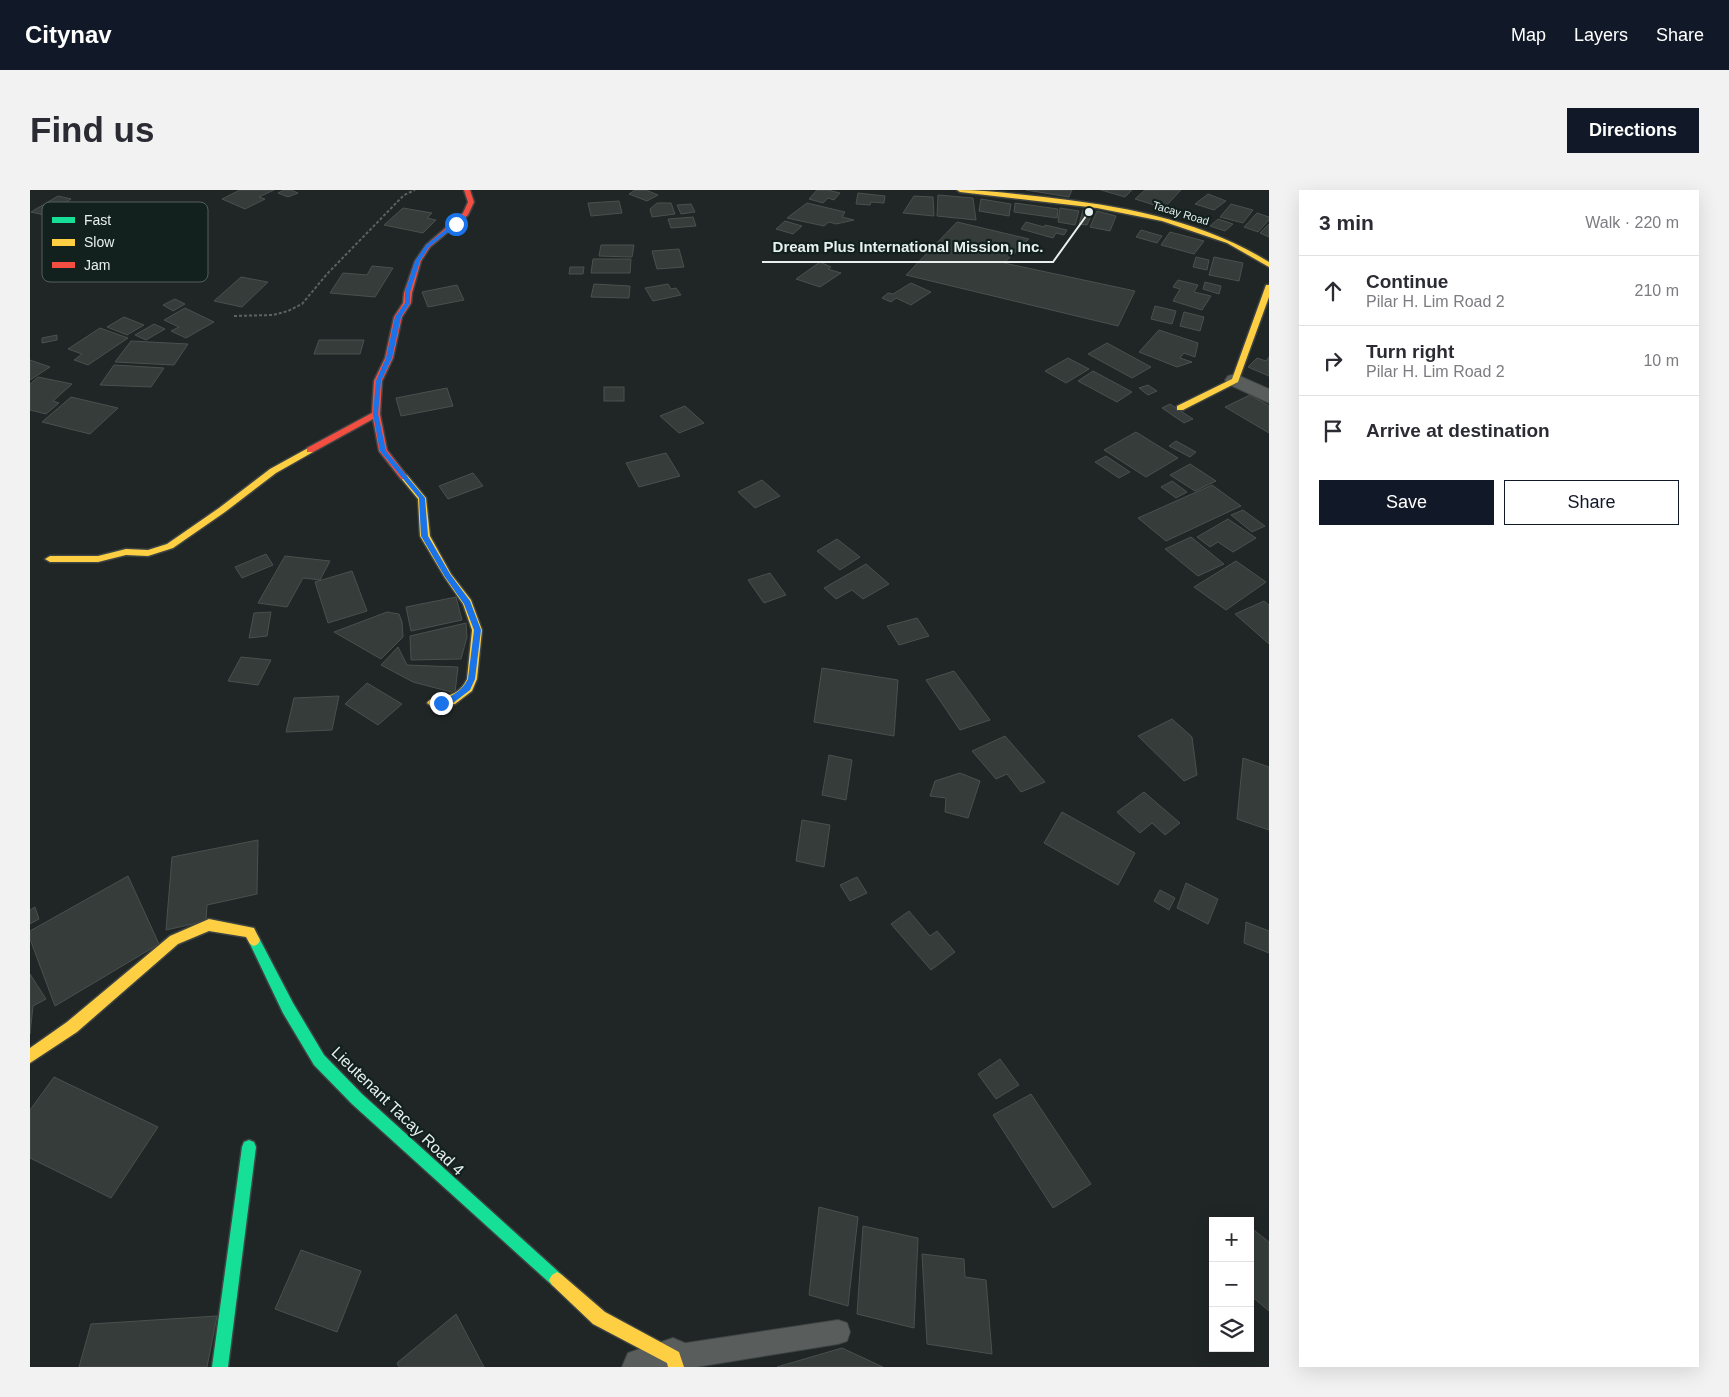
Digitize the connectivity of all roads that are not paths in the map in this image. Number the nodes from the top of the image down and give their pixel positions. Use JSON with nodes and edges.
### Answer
{"nodes":[{"id":1,"x":467,"y":190,"type":"edge"},
{"id":2,"x":960,"y":190,"type":"edge"},
{"id":3,"x":1269,"y":265,"type":"edge"},
{"id":4,"x":1269,"y":287,"type":"edge"},
{"id":5,"x":1235,"y":380,"type":"junction"},
{"id":6,"x":1269,"y":397,"type":"edge"},
{"id":7,"x":1180,"y":408,"type":"dead end"},
{"id":8,"x":376,"y":414,"type":"junction"},
{"id":9,"x":50,"y":559,"type":"dead end"},
{"id":10,"x":432,"y":703,"type":"dead end"},
{"id":11,"x":30,"y":1056,"type":"edge"},
{"id":12,"x":249,"y":1147,"type":"dead end"},
{"id":13,"x":838,"y":1332,"type":"dead end"},
{"id":14,"x":664,"y":1364,"type":"edge"},
{"id":15,"x":220,"y":1367,"type":"edge"}],
"edges":[{"from":1,"to":8,"type":"street"},
{"from":2,"to":3,"type":"street","name":"Tacay Road"},
{"from":4,"to":5,"type":"street"},
{"from":5,"to":6,"type":"street"},
{"from":5,"to":7,"type":"street"},
{"from":8,"to":9,"type":"street"},
{"from":8,"to":10,"type":"street"},
{"from":11,"to":14,"type":"street","name":"Lieutenant Tacay Road 4"},
{"from":12,"to":15,"type":"street"},
{"from":13,"to":14,"type":"lane"}]}
